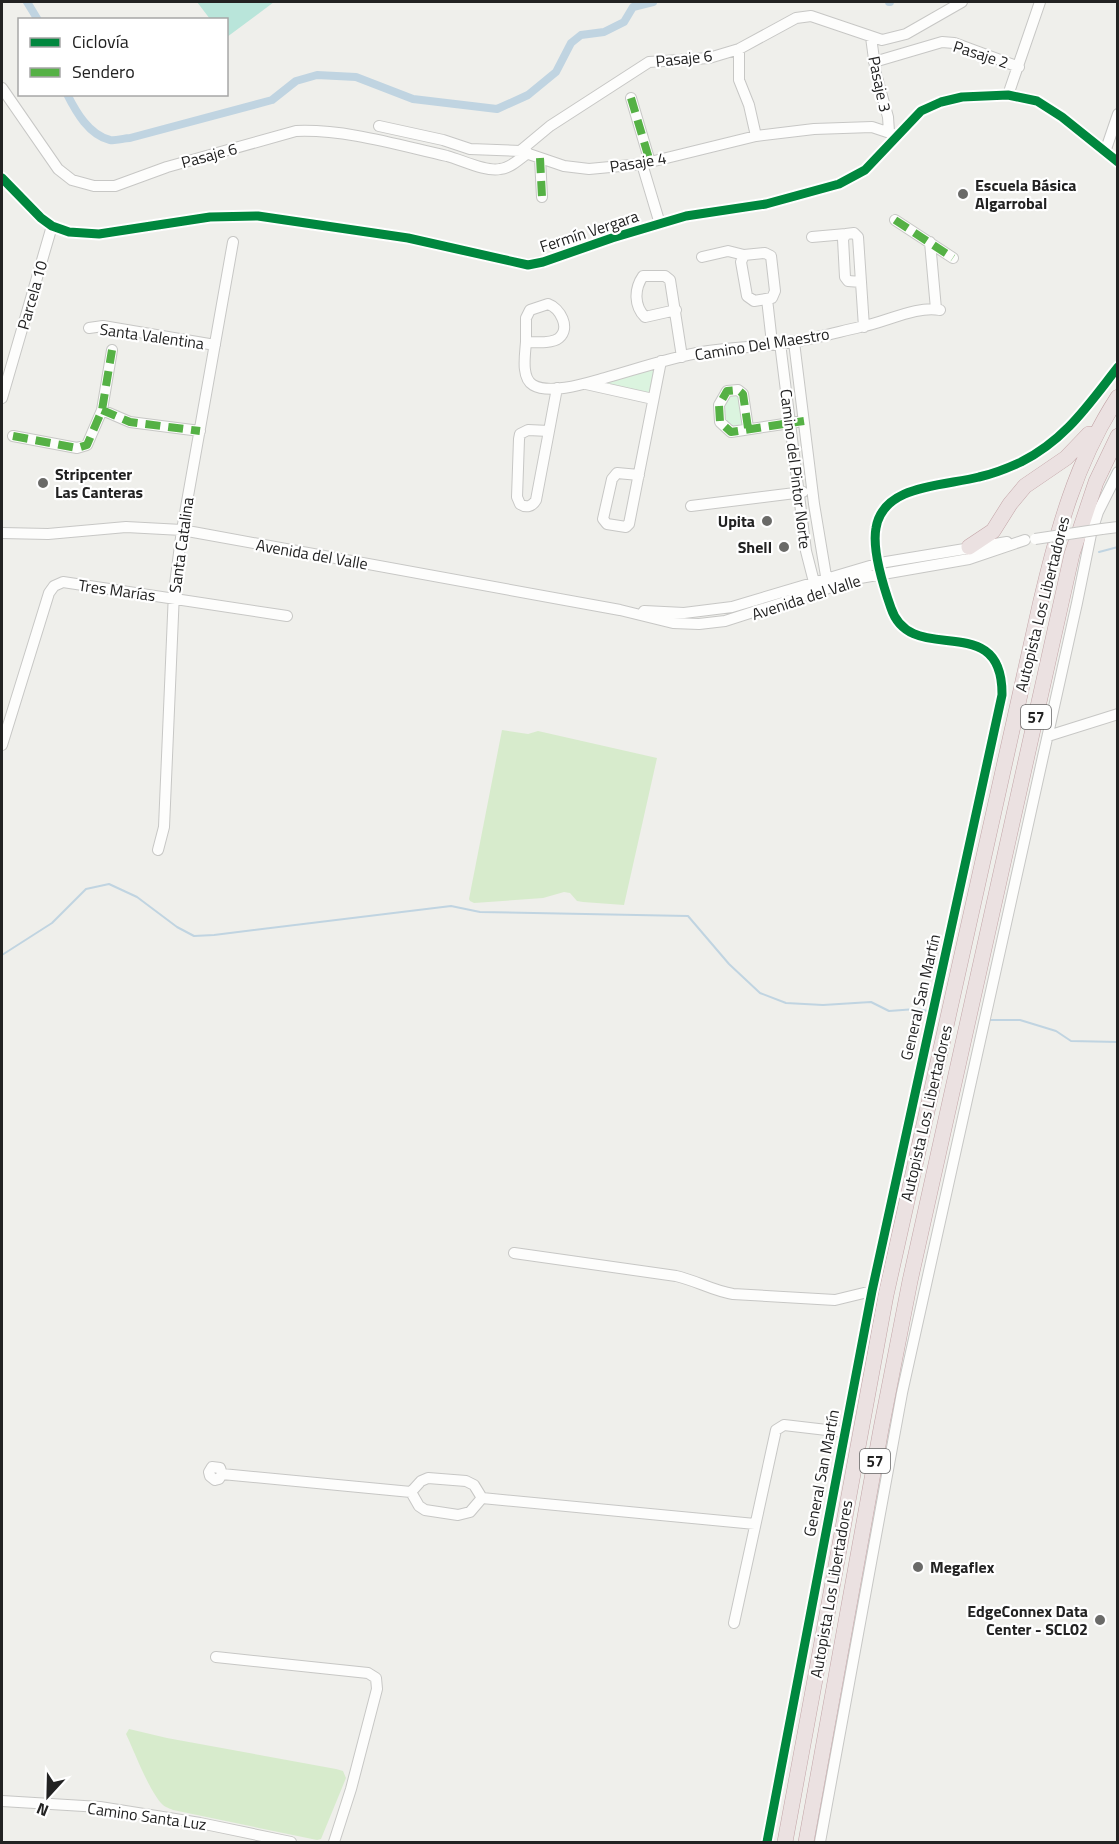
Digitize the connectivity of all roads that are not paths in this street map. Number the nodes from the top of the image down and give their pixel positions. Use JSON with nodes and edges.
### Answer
{"nodes":[{"id":1,"x":962,"y":2,"type":"edge"},
{"id":2,"x":1040,"y":2,"type":"edge"},
{"id":3,"x":871,"y":37,"type":"junction"},
{"id":4,"x":739,"y":49,"type":"junction"},
{"id":5,"x":873,"y":62,"type":"junction"},
{"id":6,"x":1019,"y":67,"type":"junction"},
{"id":7,"x":2,"y":88,"type":"edge"},
{"id":8,"x":1008,"y":96,"type":"junction"},
{"id":9,"x":631,"y":98,"type":"dead end"},
{"id":10,"x":1118,"y":114,"type":"edge"},
{"id":11,"x":379,"y":126,"type":"dead end"},
{"id":12,"x":893,"y":134,"type":"junction"},
{"id":13,"x":756,"y":136,"type":"junction"},
{"id":14,"x":524,"y":152,"type":"junction"},
{"id":15,"x":1105,"y":152,"type":"junction"},
{"id":16,"x":540,"y":158,"type":"junction"},
{"id":17,"x":1118,"y":162,"type":"edge"},
{"id":18,"x":646,"y":163,"type":"junction"},
{"id":19,"x":2,"y":178,"type":"edge"},
{"id":20,"x":542,"y":196,"type":"dead end"},
{"id":21,"x":895,"y":220,"type":"dead end"},
{"id":22,"x":660,"y":224,"type":"junction"},
{"id":23,"x":52,"y":226,"type":"junction"},
{"id":24,"x":846,"y":234,"type":"junction"},
{"id":25,"x":812,"y":237,"type":"dead end"},
{"id":26,"x":233,"y":242,"type":"dead end"},
{"id":27,"x":930,"y":242,"type":"junction"},
{"id":28,"x":744,"y":255,"type":"junction"},
{"id":29,"x":702,"y":257,"type":"dead end"},
{"id":30,"x":952,"y":258,"type":"dead end"},
{"id":31,"x":861,"y":282,"type":"junction"},
{"id":32,"x":767,"y":299,"type":"junction"},
{"id":33,"x":676,"y":310,"type":"junction"},
{"id":34,"x":864,"y":327,"type":"junction"},
{"id":35,"x":89,"y":328,"type":"dead end"},
{"id":36,"x":526,"y":342,"type":"dead end"},
{"id":37,"x":794,"y":342,"type":"junction"},
{"id":38,"x":776,"y":343,"type":"junction"},
{"id":39,"x":215,"y":345,"type":"junction"},
{"id":40,"x":112,"y":350,"type":"dead end"},
{"id":41,"x":682,"y":357,"type":"junction"},
{"id":42,"x":661,"y":361,"type":"junction"},
{"id":43,"x":1118,"y":367,"type":"edge"},
{"id":44,"x":585,"y":384,"type":"junction"},
{"id":45,"x":557,"y":388,"type":"junction"},
{"id":46,"x":2,"y":398,"type":"edge"},
{"id":47,"x":1117,"y":398,"type":"edge"},
{"id":48,"x":653,"y":399,"type":"junction"},
{"id":49,"x":102,"y":410,"type":"junction"},
{"id":50,"x":804,"y":421,"type":"junction"},
{"id":51,"x":790,"y":423,"type":"junction"},
{"id":52,"x":748,"y":429,"type":"dead end"},
{"id":53,"x":200,"y":431,"type":"junction"},
{"id":54,"x":549,"y":431,"type":"junction"},
{"id":55,"x":13,"y":436,"type":"dead end"},
{"id":56,"x":1118,"y":436,"type":"edge"},
{"id":57,"x":1118,"y":472,"type":"edge"},
{"id":58,"x":639,"y":475,"type":"junction"},
{"id":59,"x":813,"y":491,"type":"junction"},
{"id":60,"x":799,"y":493,"type":"junction"},
{"id":61,"x":692,"y":506,"type":"dead end"},
{"id":62,"x":1118,"y":527,"type":"edge"},
{"id":63,"x":182,"y":530,"type":"junction"},
{"id":64,"x":2,"y":533,"type":"edge"},
{"id":65,"x":1030,"y":540,"type":"junction"},
{"id":66,"x":969,"y":547,"type":"junction"},
{"id":67,"x":880,"y":563,"type":"junction"},
{"id":68,"x":882,"y":575,"type":"junction"},
{"id":69,"x":814,"y":581,"type":"junction"},
{"id":70,"x":827,"y":583,"type":"junction"},
{"id":71,"x":815,"y":593,"type":"junction"},
{"id":72,"x":174,"y":598,"type":"junction"},
{"id":73,"x":620,"y":610,"type":"junction"},
{"id":74,"x":287,"y":616,"type":"dead end"},
{"id":75,"x":1118,"y":714,"type":"edge"},
{"id":76,"x":1048,"y":735,"type":"junction"},
{"id":77,"x":2,"y":746,"type":"edge"},
{"id":78,"x":159,"y":850,"type":"dead end"},
{"id":79,"x":514,"y":1253,"type":"dead end"},
{"id":80,"x":872,"y":1291,"type":"junction"},
{"id":81,"x":844,"y":1432,"type":"junction"},
{"id":82,"x":222,"y":1474,"type":"dead end"},
{"id":83,"x":411,"y":1492,"type":"junction"},
{"id":84,"x":482,"y":1498,"type":"junction"},
{"id":85,"x":755,"y":1524,"type":"junction"},
{"id":86,"x":734,"y":1623,"type":"dead end"},
{"id":87,"x":216,"y":1657,"type":"dead end"},
{"id":88,"x":2,"y":1801,"type":"edge"},
{"id":89,"x":291,"y":1842,"type":"edge"},
{"id":90,"x":333,"y":1842,"type":"edge"},
{"id":91,"x":767,"y":1842,"type":"edge"},
{"id":92,"x":785,"y":1842,"type":"edge"},
{"id":93,"x":806,"y":1842,"type":"edge"},
{"id":94,"x":820,"y":1842,"type":"edge"}],
"edges":[{"from":1,"to":3,"type":"street","name":"Pasaje 6"},
{"from":2,"to":6,"type":"street"},
{"from":3,"to":4,"type":"street","name":"Pasaje 6"},
{"from":3,"to":5,"type":"street","name":"Pasaje 3"},
{"from":4,"to":13,"type":"street"},
{"from":4,"to":14,"type":"street","name":"Pasaje 6"},
{"from":5,"to":6,"type":"street","name":"Pasaje 2"},
{"from":5,"to":12,"type":"street","name":"Pasaje 3"},
{"from":6,"to":8,"type":"street"},
{"from":7,"to":14,"type":"street","name":"Pasaje 6"},
{"from":8,"to":12,"type":"street","name":"Fermín Vergara"},
{"from":8,"to":15,"type":"street","name":"Fermín Vergara"},
{"from":9,"to":18,"type":"street"},
{"from":10,"to":15,"type":"street"},
{"from":11,"to":14,"type":"street"},
{"from":12,"to":13,"type":"street","name":"Pasaje 4"},
{"from":12,"to":22,"type":"street","name":"Fermín Vergara"},
{"from":13,"to":18,"type":"street","name":"Pasaje 4"},
{"from":14,"to":16,"type":"street","name":"Pasaje 4"},
{"from":15,"to":17,"type":"street","name":"Fermín Vergara"},
{"from":16,"to":18,"type":"street","name":"Pasaje 4"},
{"from":16,"to":20,"type":"street"},
{"from":18,"to":22,"type":"street"},
{"from":19,"to":23,"type":"street","name":"Fermín Vergara"},
{"from":21,"to":27,"type":"street"},
{"from":22,"to":23,"type":"street","name":"Fermín Vergara"},
{"from":23,"to":46,"type":"street","name":"Parcela 10"},
{"from":24,"to":25,"type":"street"},
{"from":24,"to":31,"type":"street"},
{"from":24,"to":31,"type":"street"},
{"from":26,"to":39,"type":"street","name":"Santa Catalina"},
{"from":27,"to":30,"type":"street"},
{"from":27,"to":34,"type":"street","name":"Camino Del Maestro"},
{"from":28,"to":29,"type":"street"},
{"from":28,"to":32,"type":"street"},
{"from":28,"to":32,"type":"street","name":"Camino del Pintor Norte"},
{"from":31,"to":34,"type":"street"},
{"from":32,"to":38,"type":"street","name":"Camino del Pintor Norte"},
{"from":33,"to":33,"type":"street"},
{"from":33,"to":41,"type":"street"},
{"from":34,"to":37,"type":"street","name":"Camino Del Maestro"},
{"from":35,"to":39,"type":"street","name":"Santa Valentina"},
{"from":36,"to":45,"type":"street","name":"Camino Del Maestro"},
{"from":37,"to":38,"type":"street","name":"Camino Del Maestro"},
{"from":37,"to":50,"type":"street","name":"Camino del Pintor Norte"},
{"from":38,"to":41,"type":"street","name":"Camino Del Maestro"},
{"from":38,"to":51,"type":"street","name":"Camino del Pintor Norte"},
{"from":39,"to":53,"type":"street","name":"Santa Catalina"},
{"from":40,"to":49,"type":"street"},
{"from":41,"to":42,"type":"street","name":"Camino Del Maestro"},
{"from":42,"to":44,"type":"street","name":"Camino Del Maestro"},
{"from":42,"to":48,"type":"street"},
{"from":43,"to":67,"type":"street","name":"General San Martín"},
{"from":44,"to":45,"type":"street","name":"Camino Del Maestro"},
{"from":44,"to":48,"type":"street","name":"Camino Del Maestro"},
{"from":45,"to":54,"type":"street"},
{"from":47,"to":66,"type":"highway"},
{"from":47,"to":92,"type":"highway","name":"Autopista Los Libertadores","number":"57"},
{"from":48,"to":58,"type":"street"},
{"from":49,"to":53,"type":"street"},
{"from":49,"to":55,"type":"street"},
{"from":50,"to":51,"type":"street"},
{"from":50,"to":59,"type":"street","name":"Camino del Pintor Norte"},
{"from":51,"to":52,"type":"street"},
{"from":51,"to":60,"type":"street","name":"Camino del Pintor Norte"},
{"from":53,"to":63,"type":"street","name":"Santa Catalina"},
{"from":54,"to":54,"type":"street"},
{"from":56,"to":93,"type":"highway","name":"Autopista Los Libertadores","number":"57"},
{"from":57,"to":76,"type":"street"},
{"from":58,"to":58,"type":"street"},
{"from":59,"to":60,"type":"street"},
{"from":59,"to":70,"type":"street","name":"Camino del Pintor Norte"},
{"from":60,"to":61,"type":"street"},
{"from":60,"to":69,"type":"street","name":"Camino del Pintor Norte"},
{"from":62,"to":65,"type":"street","name":"Avenida del Valle","bridge":true},
{"from":63,"to":64,"type":"street","name":"Avenida del Valle"},
{"from":63,"to":72,"type":"street","name":"Santa Catalina"},
{"from":63,"to":73,"type":"street","name":"Avenida del Valle"},
{"from":65,"to":66,"type":"street","name":"Avenida del Valle"},
{"from":65,"to":68,"type":"street","name":"Avenida del Valle"},
{"from":66,"to":67,"type":"street","name":"Avenida del Valle"},
{"from":67,"to":68,"type":"street","name":"General San Martín"},
{"from":67,"to":70,"type":"street","name":"Avenida del Valle"},
{"from":68,"to":70,"type":"street","name":"Avenida del Valle"},
{"from":68,"to":80,"type":"street","name":"General San Martín"},
{"from":69,"to":70,"type":"street","name":"Avenida del Valle"},
{"from":69,"to":71,"type":"street","name":"Camino del Pintor Norte"},
{"from":69,"to":73,"type":"street","name":"Avenida del Valle"},
{"from":70,"to":71,"type":"street","name":"Avenida del Valle"},
{"from":71,"to":73,"type":"street","name":"Avenida del Valle"},
{"from":72,"to":74,"type":"street","name":"Tres Marías"},
{"from":72,"to":77,"type":"street","name":"Tres Marías"},
{"from":72,"to":78,"type":"street","name":"Santa Catalina"},
{"from":75,"to":76,"type":"street"},
{"from":76,"to":94,"type":"street"},
{"from":79,"to":80,"type":"street"},
{"from":80,"to":81,"type":"street","name":"General San Martín"},
{"from":81,"to":85,"type":"street"},
{"from":81,"to":91,"type":"street","name":"General San Martín"},
{"from":82,"to":83,"type":"street"},
{"from":83,"to":84,"type":"street"},
{"from":83,"to":84,"type":"street"},
{"from":84,"to":85,"type":"street"},
{"from":85,"to":86,"type":"street"},
{"from":87,"to":90,"type":"street"},
{"from":88,"to":89,"type":"street","name":"Camino Santa Luz"}]}
